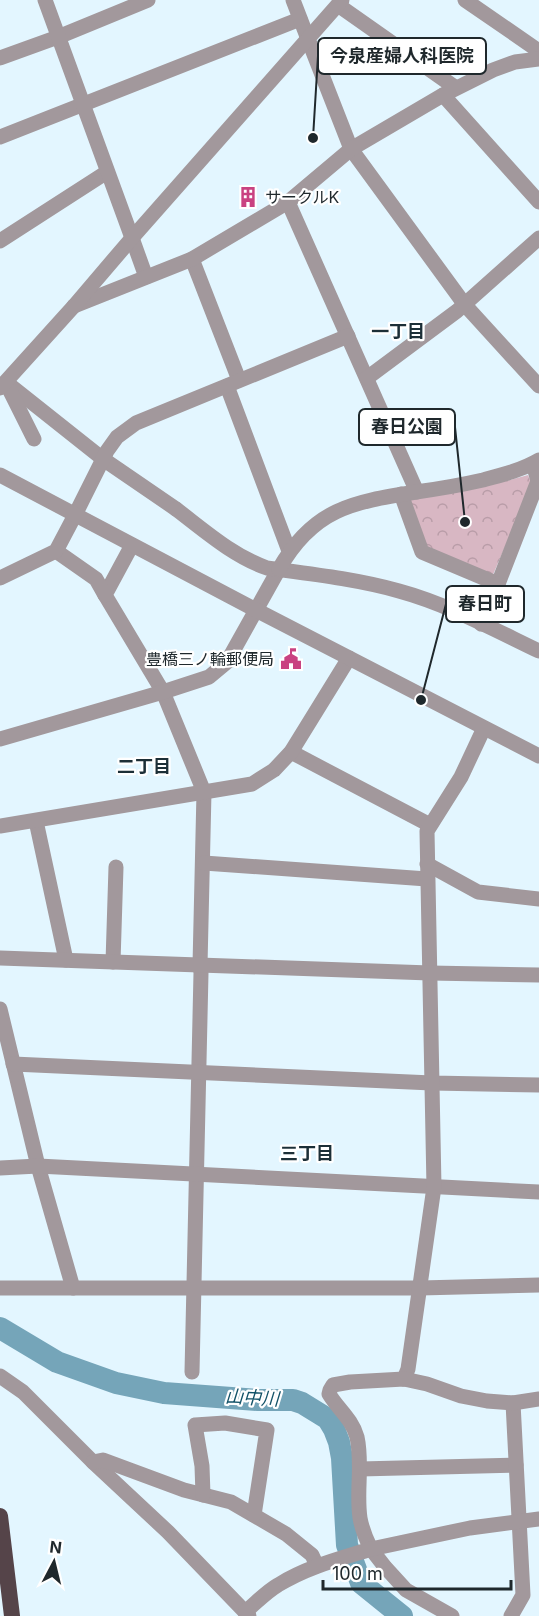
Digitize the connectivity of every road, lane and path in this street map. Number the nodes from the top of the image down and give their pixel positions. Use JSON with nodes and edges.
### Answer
{"nodes":[{"id":1,"x":45,"y":0,"type":"edge"},
{"id":2,"x":148,"y":0,"type":"edge"},
{"id":3,"x":293,"y":0,"type":"edge"},
{"id":4,"x":465,"y":0,"type":"edge"},
{"id":5,"x":340,"y":2,"type":"edge"},
{"id":6,"x":300,"y":19,"type":"junction"},
{"id":7,"x":58,"y":37,"type":"junction"},
{"id":8,"x":308,"y":39,"type":"junction"},
{"id":9,"x":539,"y":51,"type":"edge"},
{"id":10,"x":0,"y":58,"type":"edge"},
{"id":11,"x":539,"y":59,"type":"edge"},
{"id":12,"x":449,"y":92,"type":"junction"},
{"id":13,"x":83,"y":105,"type":"junction"},
{"id":14,"x":0,"y":137,"type":"edge"},
{"id":15,"x":351,"y":149,"type":"junction"},
{"id":16,"x":107,"y":171,"type":"junction"},
{"id":17,"x":288,"y":202,"type":"junction"},
{"id":18,"x":539,"y":202,"type":"edge"},
{"id":19,"x":539,"y":237,"type":"edge"},
{"id":20,"x":132,"y":238,"type":"junction"},
{"id":21,"x":0,"y":241,"type":"edge"},
{"id":22,"x":192,"y":259,"type":"junction"},
{"id":23,"x":146,"y":277,"type":"junction"},
{"id":24,"x":465,"y":305,"type":"junction"},
{"id":25,"x":74,"y":306,"type":"junction"},
{"id":26,"x":348,"y":336,"type":"junction"},
{"id":27,"x":367,"y":378,"type":"junction"},
{"id":28,"x":2,"y":381,"type":"edge"},
{"id":29,"x":233,"y":383,"type":"junction"},
{"id":30,"x":539,"y":386,"type":"edge"},
{"id":31,"x":34,"y":439,"type":"dead end"},
{"id":32,"x":103,"y":459,"type":"junction"},
{"id":33,"x":536,"y":462,"type":"edge"},
{"id":34,"x":0,"y":475,"type":"edge"},
{"id":35,"x":417,"y":492,"type":"junction"},
{"id":36,"x":401,"y":494,"type":"junction"},
{"id":37,"x":75,"y":515,"type":"junction"},
{"id":38,"x":132,"y":545,"type":"junction"},
{"id":39,"x":56,"y":551,"type":"junction"},
{"id":40,"x":289,"y":551,"type":"junction"},
{"id":41,"x":279,"y":569,"type":"junction"},
{"id":42,"x":0,"y":578,"type":"edge"},
{"id":43,"x":498,"y":584,"type":"junction"},
{"id":44,"x":105,"y":595,"type":"junction"},
{"id":45,"x":256,"y":610,"type":"junction"},
{"id":46,"x":481,"y":624,"type":"junction"},
{"id":47,"x":539,"y":651,"type":"edge"},
{"id":48,"x":349,"y":658,"type":"junction"},
{"id":49,"x":164,"y":692,"type":"junction"},
{"id":50,"x":484,"y":728,"type":"junction"},
{"id":51,"x":0,"y":739,"type":"edge"},
{"id":52,"x":291,"y":752,"type":"junction"},
{"id":53,"x":539,"y":756,"type":"edge"},
{"id":54,"x":204,"y":792,"type":"junction"},
{"id":55,"x":36,"y":821,"type":"junction"},
{"id":56,"x":430,"y":825,"type":"junction"},
{"id":57,"x":0,"y":826,"type":"edge"},
{"id":58,"x":204,"y":863,"type":"junction"},
{"id":59,"x":116,"y":867,"type":"dead end"},
{"id":60,"x":427,"y":871,"type":"junction"},
{"id":61,"x":539,"y":899,"type":"edge"},
{"id":62,"x":0,"y":958,"type":"edge"},
{"id":63,"x":66,"y":960,"type":"junction"},
{"id":64,"x":113,"y":962,"type":"junction"},
{"id":65,"x":200,"y":965,"type":"junction"},
{"id":66,"x":430,"y":973,"type":"junction"},
{"id":67,"x":539,"y":975,"type":"edge"},
{"id":68,"x":0,"y":1009,"type":"edge"},
{"id":69,"x":13,"y":1064,"type":"junction"},
{"id":70,"x":200,"y":1071,"type":"junction"},
{"id":71,"x":432,"y":1083,"type":"junction"},
{"id":72,"x":539,"y":1085,"type":"edge"},
{"id":73,"x":38,"y":1166,"type":"junction"},
{"id":74,"x":0,"y":1168,"type":"edge"},
{"id":75,"x":198,"y":1174,"type":"junction"},
{"id":76,"x":434,"y":1187,"type":"junction"},
{"id":77,"x":539,"y":1192,"type":"edge"},
{"id":78,"x":539,"y":1285,"type":"edge"},
{"id":79,"x":194,"y":1287,"type":"junction"},
{"id":80,"x":0,"y":1288,"type":"edge"},
{"id":81,"x":73,"y":1288,"type":"junction"},
{"id":82,"x":420,"y":1288,"type":"junction"},
{"id":83,"x":192,"y":1372,"type":"dead end"},
{"id":84,"x":0,"y":1376,"type":"edge"},
{"id":85,"x":404,"y":1379,"type":"junction"},
{"id":86,"x":539,"y":1399,"type":"edge"},
{"id":87,"x":513,"y":1403,"type":"junction"},
{"id":88,"x":93,"y":1462,"type":"junction"},
{"id":89,"x":516,"y":1465,"type":"junction"},
{"id":90,"x":360,"y":1469,"type":"junction"},
{"id":91,"x":203,"y":1495,"type":"junction"},
{"id":92,"x":254,"y":1515,"type":"junction"},
{"id":93,"x":0,"y":1516,"type":"edge"},
{"id":94,"x":539,"y":1519,"type":"edge"},
{"id":95,"x":518,"y":1521,"type":"junction"},
{"id":96,"x":371,"y":1549,"type":"junction"},
{"id":97,"x":317,"y":1566,"type":"junction"},
{"id":98,"x":523,"y":1595,"type":"junction"},
{"id":99,"x":539,"y":1597,"type":"edge"},
{"id":100,"x":247,"y":1614,"type":"edge"},
{"id":101,"x":12,"y":1616,"type":"edge"},
{"id":102,"x":452,"y":1616,"type":"edge"},
{"id":103,"x":511,"y":1616,"type":"edge"}],
"edges":[{"from":1,"to":7,"type":"street"},
{"from":2,"to":7,"type":"street"},
{"from":3,"to":6,"type":"street"},
{"from":4,"to":9,"type":"street"},
{"from":5,"to":8,"type":"street"},
{"from":5,"to":12,"type":"street"},
{"from":6,"to":8,"type":"street"},
{"from":6,"to":13,"type":"street"},
{"from":7,"to":10,"type":"street"},
{"from":7,"to":13,"type":"street"},
{"from":8,"to":15,"type":"street"},
{"from":8,"to":20,"type":"street"},
{"from":11,"to":12,"type":"street"},
{"from":12,"to":15,"type":"street"},
{"from":12,"to":18,"type":"street"},
{"from":13,"to":14,"type":"street"},
{"from":13,"to":16,"type":"street"},
{"from":15,"to":17,"type":"street"},
{"from":15,"to":24,"type":"street"},
{"from":16,"to":20,"type":"street"},
{"from":16,"to":21,"type":"street"},
{"from":17,"to":22,"type":"street"},
{"from":17,"to":26,"type":"street"},
{"from":19,"to":24,"type":"street"},
{"from":20,"to":23,"type":"street"},
{"from":20,"to":25,"type":"street"},
{"from":22,"to":23,"type":"street"},
{"from":22,"to":29,"type":"street"},
{"from":23,"to":25,"type":"street"},
{"from":24,"to":27,"type":"street"},
{"from":24,"to":30,"type":"street"},
{"from":25,"to":28,"type":"street"},
{"from":26,"to":27,"type":"street"},
{"from":26,"to":29,"type":"street"},
{"from":27,"to":35,"type":"street"},
{"from":28,"to":31,"type":"street"},
{"from":28,"to":32,"type":"street"},
{"from":29,"to":32,"type":"street"},
{"from":29,"to":40,"type":"street"},
{"from":32,"to":37,"type":"street"},
{"from":32,"to":41,"type":"street"},
{"from":33,"to":35,"type":"street"},
{"from":33,"to":43,"type":"street"},
{"from":34,"to":37,"type":"street"},
{"from":35,"to":36,"type":"street"},
{"from":36,"to":40,"type":"street"},
{"from":36,"to":43,"type":"street"},
{"from":37,"to":38,"type":"street"},
{"from":37,"to":39,"type":"street"},
{"from":38,"to":44,"type":"street"},
{"from":38,"to":45,"type":"street"},
{"from":39,"to":42,"type":"street"},
{"from":39,"to":44,"type":"street"},
{"from":40,"to":41,"type":"street"},
{"from":41,"to":45,"type":"street"},
{"from":41,"to":46,"type":"street"},
{"from":43,"to":46,"type":"street"},
{"from":44,"to":49,"type":"street"},
{"from":45,"to":48,"type":"street"},
{"from":45,"to":49,"type":"street"},
{"from":46,"to":47,"type":"street"},
{"from":48,"to":50,"type":"street"},
{"from":48,"to":52,"type":"street"},
{"from":49,"to":51,"type":"street"},
{"from":49,"to":54,"type":"street"},
{"from":50,"to":53,"type":"street"},
{"from":50,"to":56,"type":"street"},
{"from":52,"to":54,"type":"street"},
{"from":52,"to":56,"type":"street"},
{"from":54,"to":55,"type":"street"},
{"from":54,"to":58,"type":"street"},
{"from":55,"to":57,"type":"street"},
{"from":55,"to":63,"type":"street"},
{"from":56,"to":60,"type":"street"},
{"from":58,"to":60,"type":"street"},
{"from":58,"to":65,"type":"street"},
{"from":59,"to":64,"type":"street"},
{"from":60,"to":61,"type":"street"},
{"from":60,"to":66,"type":"street"},
{"from":62,"to":63,"type":"street"},
{"from":63,"to":64,"type":"street"},
{"from":64,"to":65,"type":"street"},
{"from":65,"to":66,"type":"street"},
{"from":65,"to":70,"type":"street"},
{"from":66,"to":67,"type":"street"},
{"from":66,"to":71,"type":"street"},
{"from":68,"to":69,"type":"street"},
{"from":69,"to":70,"type":"street"},
{"from":69,"to":73,"type":"street"},
{"from":70,"to":71,"type":"street"},
{"from":70,"to":75,"type":"street"},
{"from":71,"to":72,"type":"street"},
{"from":71,"to":76,"type":"street"},
{"from":73,"to":74,"type":"street"},
{"from":73,"to":75,"type":"street"},
{"from":73,"to":81,"type":"street"},
{"from":75,"to":76,"type":"street"},
{"from":75,"to":79,"type":"street"},
{"from":76,"to":77,"type":"street"},
{"from":76,"to":82,"type":"street"},
{"from":78,"to":82,"type":"street"},
{"from":79,"to":81,"type":"street"},
{"from":79,"to":82,"type":"street"},
{"from":79,"to":83,"type":"street"},
{"from":80,"to":81,"type":"street"},
{"from":82,"to":85,"type":"street"},
{"from":84,"to":88,"type":"street"},
{"from":85,"to":87,"type":"street"},
{"from":85,"to":90,"type":"street"},
{"from":86,"to":87,"type":"street"},
{"from":87,"to":89,"type":"street"},
{"from":88,"to":91,"type":"street"},
{"from":88,"to":100,"type":"street"},
{"from":89,"to":90,"type":"street"},
{"from":89,"to":95,"type":"street"},
{"from":90,"to":96,"type":"street"},
{"from":91,"to":92,"type":"street"},
{"from":91,"to":92,"type":"street"},
{"from":92,"to":97,"type":"street"},
{"from":93,"to":101,"type":"highway"},
{"from":94,"to":95,"type":"street"},
{"from":95,"to":96,"type":"street"},
{"from":95,"to":98,"type":"street"},
{"from":96,"to":97,"type":"street"},
{"from":96,"to":102,"type":"street"},
{"from":97,"to":100,"type":"street"},
{"from":98,"to":99,"type":"street"},
{"from":98,"to":103,"type":"street"}]}
